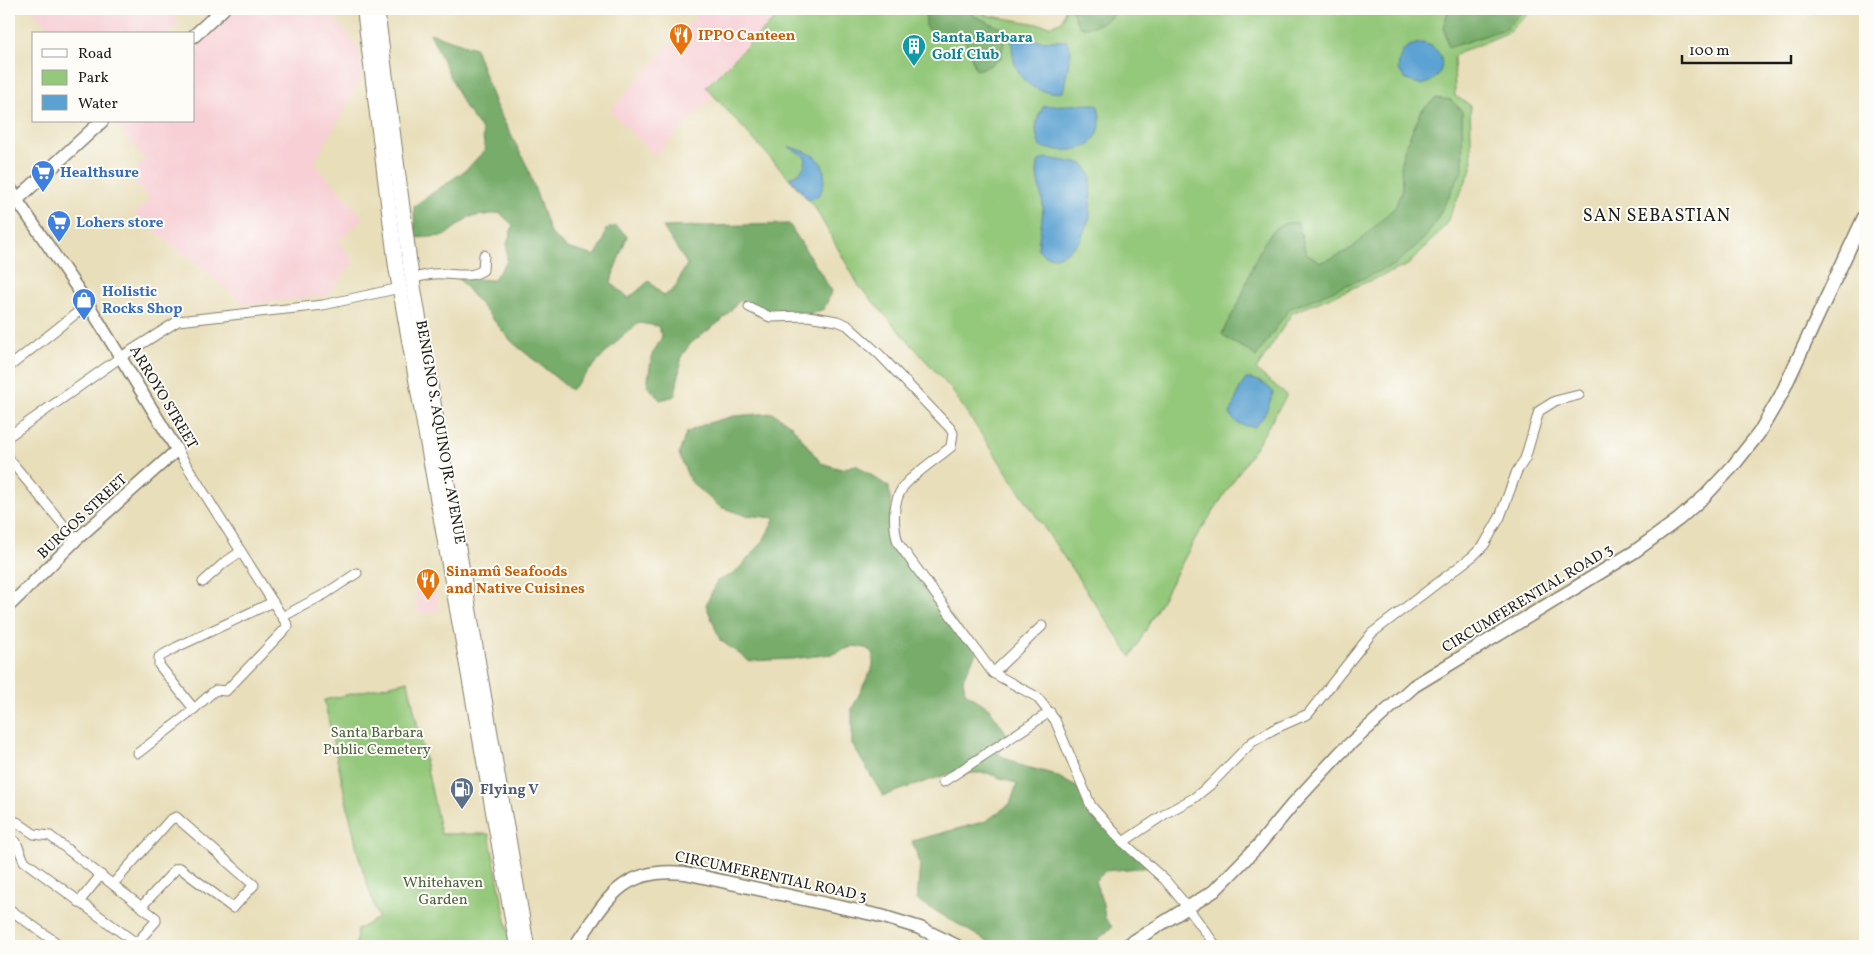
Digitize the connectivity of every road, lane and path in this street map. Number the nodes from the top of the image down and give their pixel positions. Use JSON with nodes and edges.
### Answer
{"nodes":[{"id":1,"x":224,"y":9,"type":"edge"},
{"id":2,"x":364,"y":9,"type":"edge"},
{"id":3,"x":377,"y":9,"type":"edge"},
{"id":4,"x":195,"y":35,"type":"edge"},
{"id":5,"x":101,"y":122,"type":"edge"},
{"id":6,"x":9,"y":188,"type":"edge"},
{"id":7,"x":13,"y":204,"type":"edge"},
{"id":8,"x":1865,"y":215,"type":"edge"},
{"id":9,"x":484,"y":256,"type":"dead end"},
{"id":10,"x":413,"y":278,"type":"junction"},
{"id":11,"x":400,"y":288,"type":"junction"},
{"id":12,"x":88,"y":304,"type":"junction"},
{"id":13,"x":749,"y":307,"type":"dead end"},
{"id":14,"x":121,"y":358,"type":"junction"},
{"id":15,"x":9,"y":367,"type":"edge"},
{"id":16,"x":1579,"y":395,"type":"dead end"},
{"id":17,"x":9,"y":436,"type":"edge"},
{"id":18,"x":177,"y":450,"type":"junction"},
{"id":19,"x":9,"y":459,"type":"edge"},
{"id":20,"x":446,"y":511,"type":"junction"},
{"id":21,"x":76,"y":540,"type":"junction"},
{"id":22,"x":240,"y":552,"type":"junction"},
{"id":23,"x":357,"y":573,"type":"dead end"},
{"id":24,"x":203,"y":582,"type":"dead end"},
{"id":25,"x":273,"y":602,"type":"junction"},
{"id":26,"x":9,"y":606,"type":"edge"},
{"id":27,"x":282,"y":617,"type":"junction"},
{"id":28,"x":1042,"y":626,"type":"dead end"},
{"id":29,"x":993,"y":674,"type":"junction"},
{"id":30,"x":194,"y":709,"type":"junction"},
{"id":31,"x":1050,"y":712,"type":"junction"},
{"id":32,"x":138,"y":753,"type":"dead end"},
{"id":33,"x":943,"y":782,"type":"dead end"},
{"id":34,"x":9,"y":826,"type":"edge"},
{"id":35,"x":9,"y":838,"type":"edge"},
{"id":36,"x":1123,"y":842,"type":"junction"},
{"id":37,"x":101,"y":875,"type":"junction"},
{"id":38,"x":113,"y":884,"type":"junction"},
{"id":39,"x":79,"y":902,"type":"junction"},
{"id":40,"x":142,"y":906,"type":"junction"},
{"id":41,"x":1188,"y":908,"type":"junction"},
{"id":42,"x":9,"y":909,"type":"edge"},
{"id":43,"x":135,"y":945,"type":"edge"},
{"id":44,"x":61,"y":946,"type":"edge"},
{"id":45,"x":517,"y":946,"type":"edge"},
{"id":46,"x":527,"y":946,"type":"edge"},
{"id":47,"x":575,"y":946,"type":"edge"},
{"id":48,"x":958,"y":946,"type":"edge"},
{"id":49,"x":1126,"y":946,"type":"edge"},
{"id":50,"x":1216,"y":946,"type":"edge"}],
"edges":[{"from":1,"to":4,"type":"main road"},
{"from":2,"to":11,"type":"main road","name":"BENIGNO S. AQUINO JR. AVENUE"},
{"from":3,"to":10,"type":"main road","name":"BENIGNO S. AQUINO JR. AVENUE"},
{"from":5,"to":7,"type":"main road"},
{"from":6,"to":7,"type":"main road","name":"ARROYO STREET"},
{"from":7,"to":12,"type":"street","name":"ARROYO STREET"},
{"from":8,"to":41,"type":"main road","name":"CIRCUMFERENTIAL ROAD 3"},
{"from":9,"to":10,"type":"street"},
{"from":10,"to":20,"type":"main road","name":"BENIGNO S. AQUINO JR. AVENUE"},
{"from":11,"to":14,"type":"street"},
{"from":11,"to":20,"type":"main road","name":"BENIGNO S. AQUINO JR. AVENUE"},
{"from":12,"to":14,"type":"street","name":"ARROYO STREET"},
{"from":12,"to":15,"type":"street"},
{"from":13,"to":29,"type":"street"},
{"from":14,"to":17,"type":"street"},
{"from":14,"to":18,"type":"street","name":"ARROYO STREET"},
{"from":16,"to":36,"type":"street"},
{"from":18,"to":21,"type":"street","name":"BURGOS STREET"},
{"from":18,"to":22,"type":"street","name":"ARROYO STREET"},
{"from":19,"to":21,"type":"street"},
{"from":20,"to":45,"type":"main road","name":"BENIGNO S. AQUINO JR. AVENUE"},
{"from":20,"to":46,"type":"main road","name":"BENIGNO S. AQUINO JR. AVENUE"},
{"from":21,"to":26,"type":"street","name":"BURGOS STREET"},
{"from":22,"to":24,"type":"street"},
{"from":22,"to":25,"type":"street","name":"ARROYO STREET"},
{"from":23,"to":27,"type":"street"},
{"from":25,"to":27,"type":"street","name":"ARROYO STREET"},
{"from":25,"to":30,"type":"street"},
{"from":27,"to":30,"type":"street","name":"ARROYO STREET"},
{"from":28,"to":29,"type":"street"},
{"from":29,"to":31,"type":"street"},
{"from":30,"to":32,"type":"street"},
{"from":31,"to":33,"type":"street"},
{"from":31,"to":36,"type":"street"},
{"from":34,"to":37,"type":"street"},
{"from":35,"to":39,"type":"street"},
{"from":36,"to":41,"type":"street"},
{"from":37,"to":38,"type":"street"},
{"from":37,"to":39,"type":"street"},
{"from":38,"to":40,"type":"street"},
{"from":38,"to":40,"type":"street"},
{"from":39,"to":43,"type":"street"},
{"from":40,"to":43,"type":"street"},
{"from":41,"to":49,"type":"main road","name":"CIRCUMFERENTIAL ROAD 3"},
{"from":41,"to":50,"type":"street"},
{"from":42,"to":44,"type":"street"},
{"from":47,"to":48,"type":"main road","name":"CIRCUMFERENTIAL ROAD 3"}]}
